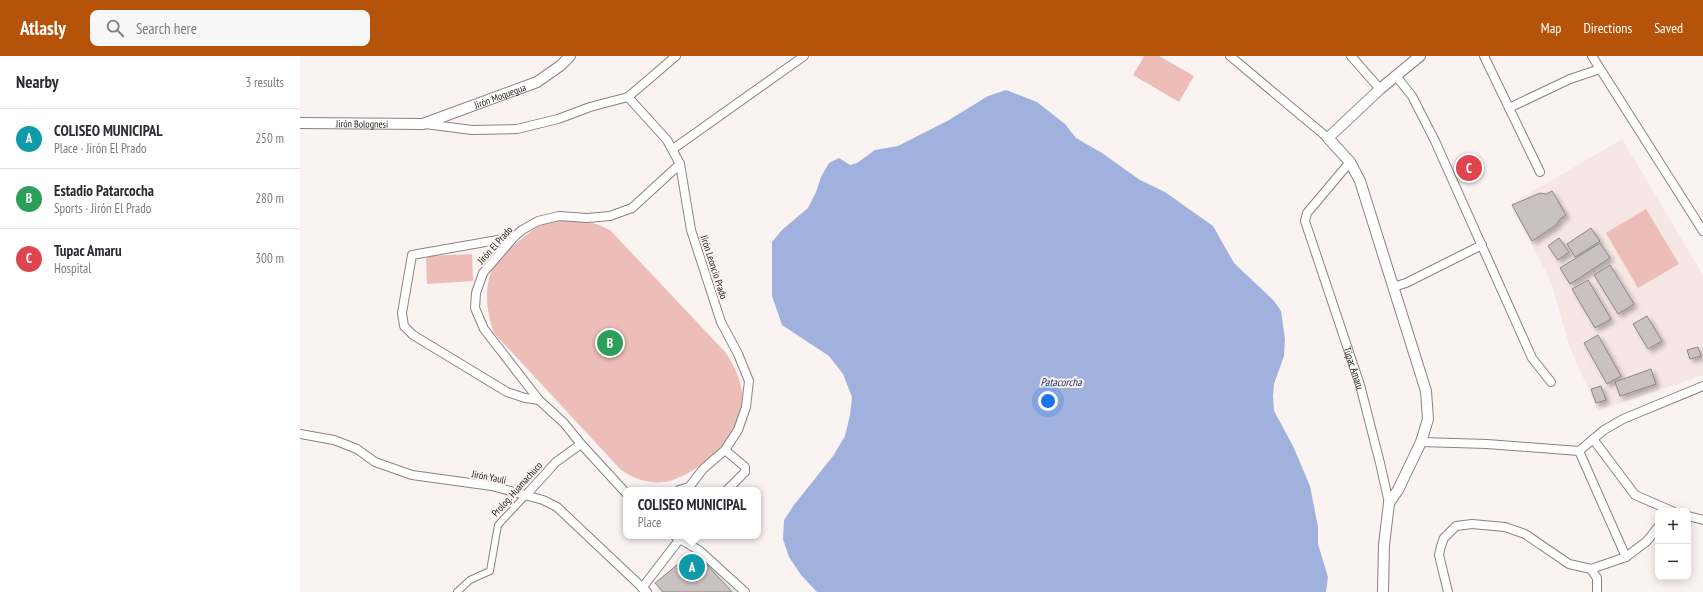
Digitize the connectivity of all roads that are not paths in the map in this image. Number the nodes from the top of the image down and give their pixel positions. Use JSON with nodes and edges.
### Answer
{"nodes":[{"id":1,"x":570,"y":56,"type":"edge"},
{"id":2,"x":676,"y":56,"type":"edge"},
{"id":3,"x":804,"y":56,"type":"edge"},
{"id":4,"x":1230,"y":56,"type":"edge"},
{"id":5,"x":1351,"y":56,"type":"edge"},
{"id":6,"x":1420,"y":56,"type":"edge"},
{"id":7,"x":1484,"y":56,"type":"edge"},
{"id":8,"x":1592,"y":56,"type":"edge"},
{"id":9,"x":1600,"y":69,"type":"junction"},
{"id":10,"x":1396,"y":76,"type":"junction"},
{"id":11,"x":1380,"y":89,"type":"junction"},
{"id":12,"x":628,"y":97,"type":"junction"},
{"id":13,"x":1509,"y":108,"type":"junction"},
{"id":14,"x":300,"y":123,"type":"edge"},
{"id":15,"x":423,"y":124,"type":"junction"},
{"id":16,"x":1328,"y":138,"type":"junction"},
{"id":17,"x":673,"y":149,"type":"junction"},
{"id":18,"x":1350,"y":162,"type":"junction"},
{"id":19,"x":680,"y":164,"type":"junction"},
{"id":20,"x":1540,"y":172,"type":"dead end"},
{"id":21,"x":1703,"y":231,"type":"edge"},
{"id":22,"x":514,"y":237,"type":"junction"},
{"id":23,"x":1482,"y":245,"type":"junction"},
{"id":24,"x":1393,"y":287,"type":"junction"},
{"id":25,"x":1551,"y":382,"type":"dead end"},
{"id":26,"x":1703,"y":386,"type":"edge"},
{"id":27,"x":539,"y":400,"type":"junction"},
{"id":28,"x":300,"y":434,"type":"edge"},
{"id":29,"x":1593,"y":439,"type":"junction"},
{"id":30,"x":1421,"y":442,"type":"junction"},
{"id":31,"x":581,"y":444,"type":"junction"},
{"id":32,"x":725,"y":450,"type":"junction"},
{"id":33,"x":1579,"y":451,"type":"junction"},
{"id":34,"x":619,"y":487,"type":"junction"},
{"id":35,"x":690,"y":487,"type":"edge"},
{"id":36,"x":730,"y":487,"type":"edge"},
{"id":37,"x":623,"y":488,"type":"edge"},
{"id":38,"x":623,"y":490,"type":"edge"},
{"id":39,"x":526,"y":495,"type":"junction"},
{"id":40,"x":1389,"y":503,"type":"junction"},
{"id":41,"x":1663,"y":508,"type":"edge"},
{"id":42,"x":1691,"y":517,"type":"edge"},
{"id":43,"x":1703,"y":520,"type":"edge"},
{"id":44,"x":1655,"y":531,"type":"edge"},
{"id":45,"x":678,"y":539,"type":"edge"},
{"id":46,"x":682,"y":539,"type":"edge"},
{"id":47,"x":1626,"y":557,"type":"junction"},
{"id":48,"x":1591,"y":569,"type":"junction"},
{"id":49,"x":643,"y":590,"type":"edge"},
{"id":50,"x":457,"y":592,"type":"edge"},
{"id":51,"x":745,"y":592,"type":"edge"},
{"id":52,"x":1383,"y":592,"type":"edge"},
{"id":53,"x":1448,"y":592,"type":"edge"},
{"id":54,"x":1597,"y":592,"type":"edge"}],
"edges":[{"from":1,"to":15,"type":"street","name":"Jirón Moquegua"},
{"from":2,"to":12,"type":"street"},
{"from":3,"to":17,"type":"street"},
{"from":4,"to":16,"type":"street"},
{"from":5,"to":11,"type":"street"},
{"from":6,"to":10,"type":"street"},
{"from":7,"to":13,"type":"street"},
{"from":8,"to":9,"type":"street"},
{"from":9,"to":13,"type":"street"},
{"from":9,"to":21,"type":"street"},
{"from":10,"to":11,"type":"street"},
{"from":10,"to":23,"type":"street"},
{"from":11,"to":16,"type":"street"},
{"from":12,"to":15,"type":"street"},
{"from":12,"to":17,"type":"street","name":"Jirón Leoncio Prado"},
{"from":13,"to":20,"type":"street"},
{"from":14,"to":15,"type":"street","name":"Jirón Bolognesi"},
{"from":16,"to":18,"type":"street"},
{"from":17,"to":19,"type":"street","name":"Jirón Leoncio Prado"},
{"from":18,"to":24,"type":"street"},
{"from":18,"to":40,"type":"street","name":"Túpac Amaru"},
{"from":19,"to":22,"type":"street","name":"Jirón El Prado"},
{"from":19,"to":32,"type":"street","name":"Jirón Leoncio Prado"},
{"from":22,"to":27,"type":"street","name":"Jirón El Prado"},
{"from":22,"to":27,"type":"street"},
{"from":23,"to":24,"type":"street"},
{"from":23,"to":25,"type":"street"},
{"from":24,"to":30,"type":"street"},
{"from":26,"to":29,"type":"street"},
{"from":27,"to":31,"type":"street","name":"Jirón El Prado"},
{"from":28,"to":39,"type":"street","name":"Jirón Yauli"},
{"from":29,"to":33,"type":"street"},
{"from":29,"to":41,"type":"street"},
{"from":30,"to":33,"type":"street"},
{"from":30,"to":40,"type":"street"},
{"from":31,"to":34,"type":"street","name":"Jirón El Prado"},
{"from":31,"to":39,"type":"street","name":"Prolog. Huamachuco"},
{"from":32,"to":35,"type":"street","name":"Jirón Leoncio Prado"},
{"from":32,"to":36,"type":"street"},
{"from":33,"to":47,"type":"street"},
{"from":34,"to":37,"type":"street"},
{"from":34,"to":38,"type":"street","name":"Jirón El Prado"},
{"from":39,"to":49,"type":"street","name":"Jirón Yauli"},
{"from":39,"to":50,"type":"street","name":"Prolog. Huamachuco"},
{"from":40,"to":52,"type":"street","name":"Túpac Amaru"},
{"from":42,"to":43,"type":"street"},
{"from":44,"to":47,"type":"street"},
{"from":45,"to":49,"type":"street"},
{"from":46,"to":51,"type":"street"},
{"from":47,"to":48,"type":"street"},
{"from":48,"to":53,"type":"street"},
{"from":48,"to":54,"type":"street"}]}
